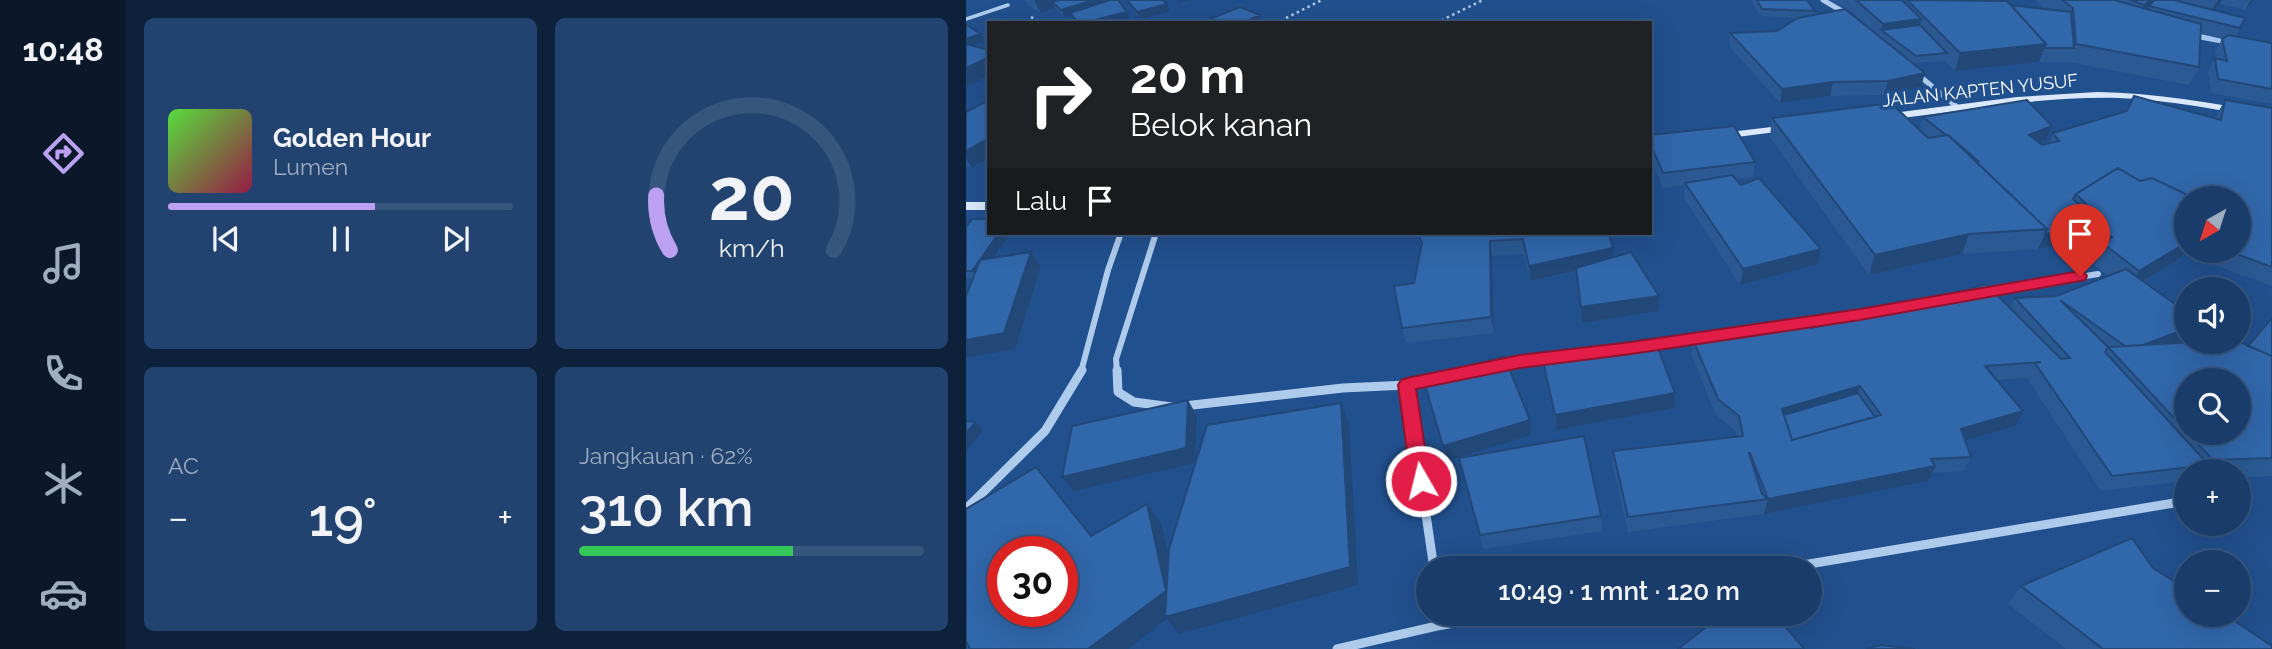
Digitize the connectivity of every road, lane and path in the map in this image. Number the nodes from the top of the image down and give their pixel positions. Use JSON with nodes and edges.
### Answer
{"nodes":[{"id":1,"x":1322,"y":0,"type":"edge"},
{"id":2,"x":1483,"y":0,"type":"edge"},
{"id":3,"x":1822,"y":0,"type":"edge"},
{"id":4,"x":1008,"y":5,"type":"dead end"},
{"id":5,"x":1286,"y":18,"type":"dead end"},
{"id":6,"x":1853,"y":18,"type":"edge"},
{"id":7,"x":966,"y":19,"type":"edge"},
{"id":8,"x":1440,"y":21,"type":"edge"},
{"id":9,"x":1908,"y":66,"type":"edge"},
{"id":10,"x":1957,"y":107,"type":"junction"},
{"id":11,"x":2272,"y":117,"type":"edge"},
{"id":12,"x":1869,"y":119,"type":"edge"},
{"id":13,"x":1801,"y":127,"type":"edge"},
{"id":14,"x":1705,"y":138,"type":"edge"},
{"id":15,"x":966,"y":206,"type":"edge"},
{"id":16,"x":987,"y":206,"type":"edge"},
{"id":17,"x":1120,"y":235,"type":"edge"},
{"id":18,"x":1155,"y":235,"type":"edge"},
{"id":19,"x":2098,"y":274,"type":"dead end"},
{"id":20,"x":1976,"y":293,"type":"edge"},
{"id":21,"x":1940,"y":299,"type":"edge"},
{"id":22,"x":1785,"y":324,"type":"edge"},
{"id":23,"x":1757,"y":328,"type":"edge"},
{"id":24,"x":1639,"y":347,"type":"edge"},
{"id":25,"x":1556,"y":358,"type":"edge"},
{"id":26,"x":1494,"y":366,"type":"edge"},
{"id":27,"x":1444,"y":377,"type":"edge"},
{"id":28,"x":1407,"y":385,"type":"junction"},
{"id":29,"x":966,"y":498,"type":"edge"},
{"id":30,"x":979,"y":499,"type":"junction"},
{"id":31,"x":2174,"y":503,"type":"edge"},
{"id":32,"x":966,"y":509,"type":"edge"},
{"id":33,"x":1432,"y":556,"type":"edge"},
{"id":34,"x":1822,"y":562,"type":"edge"},
{"id":35,"x":1416,"y":626,"type":"edge"},
{"id":36,"x":1337,"y":649,"type":"edge"}],
"edges":[{"from":1,"to":5,"type":"path"},
{"from":2,"to":8,"type":"path"},
{"from":3,"to":6,"type":"street"},
{"from":4,"to":7,"type":"lane"},
{"from":9,"to":10,"type":"street"},
{"from":10,"to":11,"type":"main road","name":"JALAN KAPTEN YUSUF"},
{"from":10,"to":12,"type":"main road","name":"JALAN KAPTEN YUSUF"},
{"from":13,"to":14,"type":"main road"},
{"from":15,"to":16,"type":"main road"},
{"from":17,"to":30,"type":"street"},
{"from":18,"to":28,"type":"street"},
{"from":19,"to":20,"type":"street"},
{"from":21,"to":22,"type":"street"},
{"from":23,"to":24,"type":"street"},
{"from":25,"to":26,"type":"street"},
{"from":27,"to":28,"type":"street"},
{"from":28,"to":33,"type":"street"},
{"from":29,"to":30,"type":"street"},
{"from":30,"to":32,"type":"street"},
{"from":31,"to":34,"type":"street"},
{"from":35,"to":36,"type":"street"}]}
